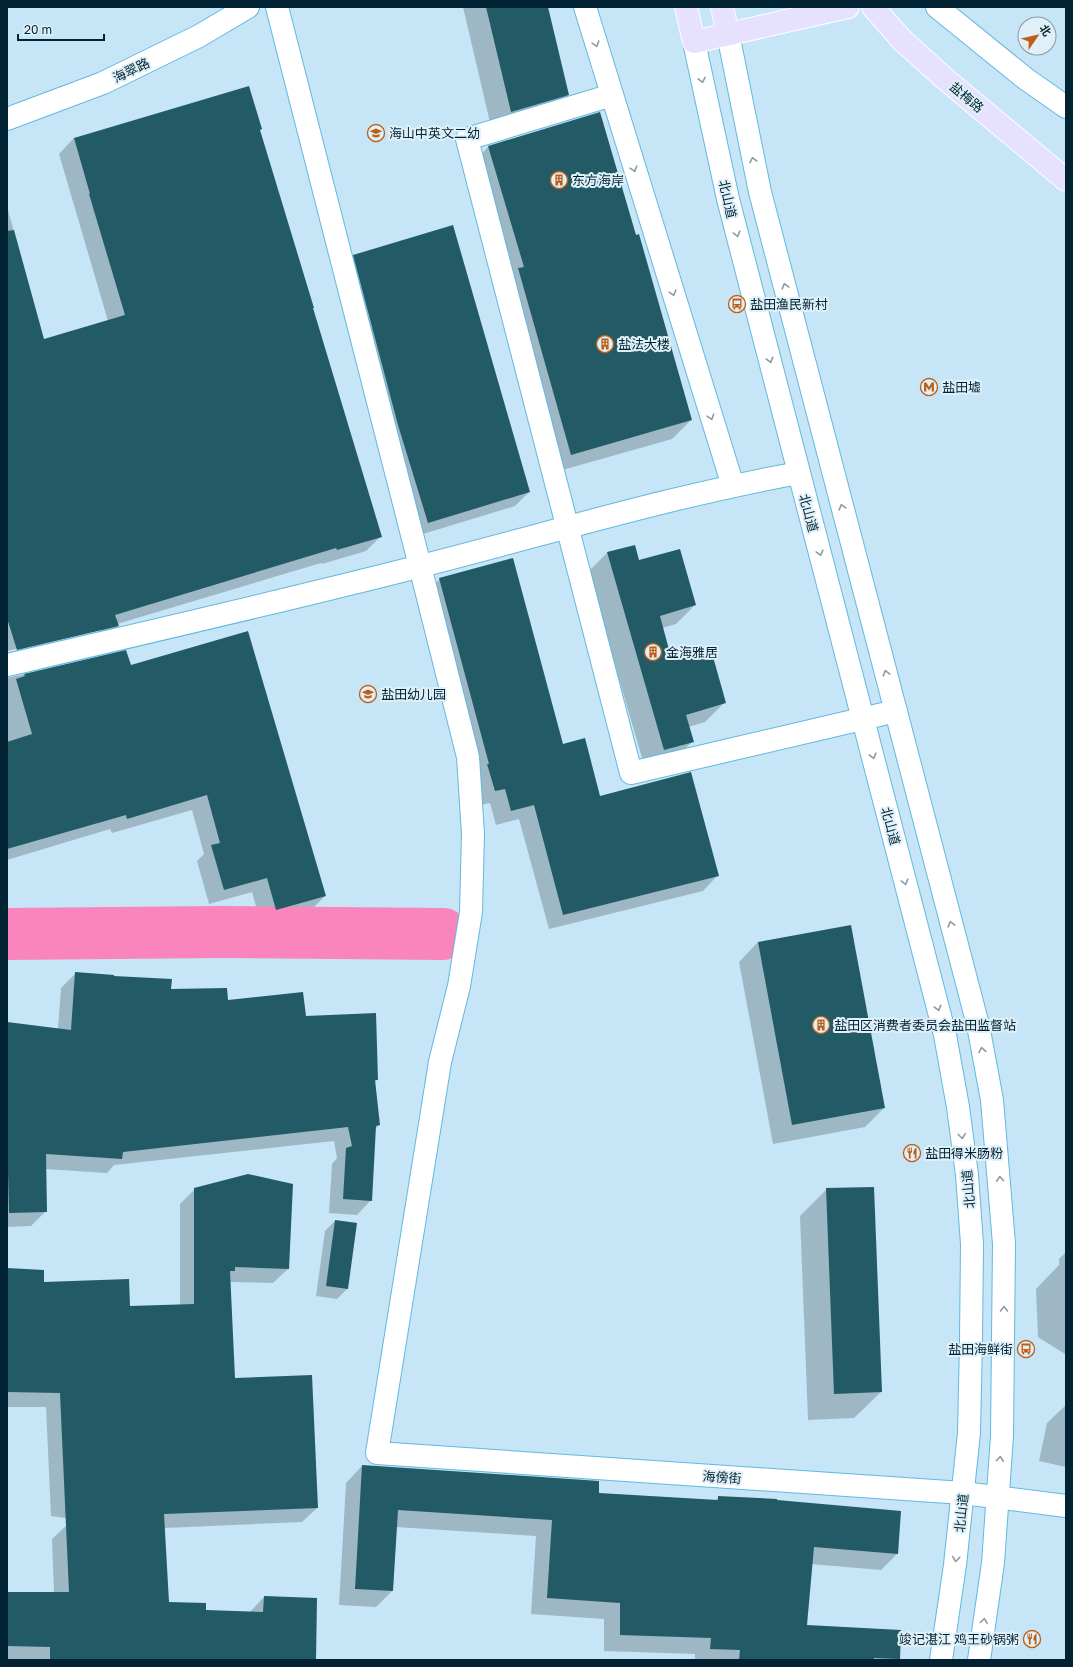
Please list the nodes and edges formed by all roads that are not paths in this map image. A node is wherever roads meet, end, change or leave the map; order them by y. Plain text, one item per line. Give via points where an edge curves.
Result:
1 (248, 7) edge
2 (277, 7) edge
3 (585, 7) edge
4 (686, 7) edge
5 (722, 7) edge
6 (848, 7) edge
7 (873, 7) edge
8 (938, 7) edge
9 (728, 34) junction
10 (694, 42) junction
11 (612, 95) junction
12 (1066, 106) edge
13 (7, 119) edge
14 (1066, 180) edge
15 (799, 473) junction
16 (732, 486) junction
17 (567, 527) junction
18 (420, 566) junction
19 (7, 666) edge
20 (896, 711) junction
21 (863, 719) junction
22 (963, 1493) junction
23 (997, 1498) junction
24 (1066, 1506) edge
25 (941, 1660) edge
26 (979, 1660) edge

1 - 13 street, 海翠路 via 199,36 103,84
2 - 18 street
3 -> 11 street
4 - 10 main road, 北山道
5 - 9 main road
6 - 9 main road
7 - 14 main road, 盐梅路 via 907,45
8 - 12 street via 1026,79
9 - 10 main road
20 -> 9 street via 760,192
10 -> 15 street, 北山道 via 728,199
11 -> 16 street
11 - 17 street via 467,139
15 - 16 street
15 -> 21 street, 北山道
16 - 17 street
17 - 18 street
17 - 21 street via 632,773
18 - 19 street
18 - 22 street, 海傍街 via 468,757 473,834 471,912 460,986 440,1062 377,1453
20 - 21 street
23 -> 20 street via 1002,1436 1004,1244 992,1100 978,1025
21 -> 22 street, 北山道 via 945,1036 967,1175 972,1244 969,1433
22 - 23 street, 海傍街
22 -> 25 street, 北山道 via 956,1565
23 - 24 street, 海傍街
26 -> 23 street via 993,1563

